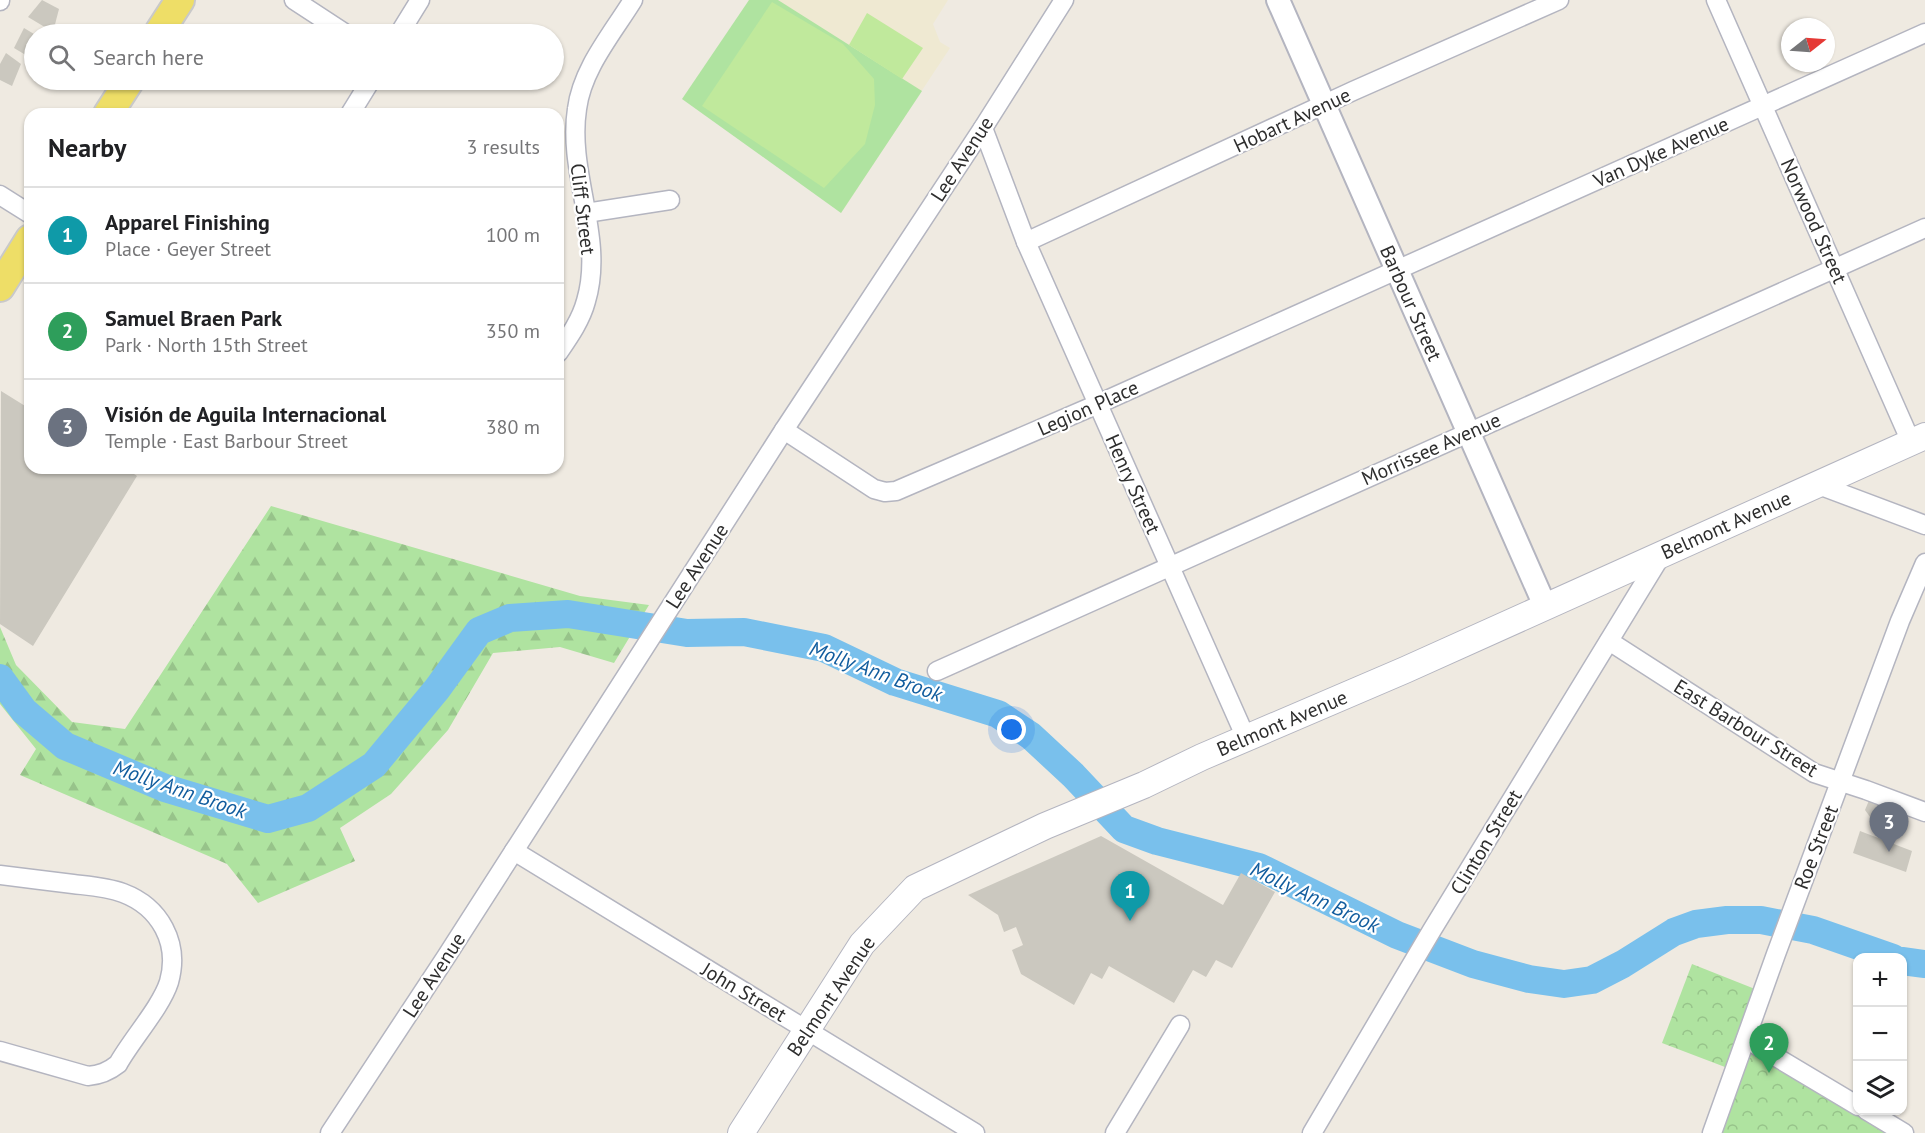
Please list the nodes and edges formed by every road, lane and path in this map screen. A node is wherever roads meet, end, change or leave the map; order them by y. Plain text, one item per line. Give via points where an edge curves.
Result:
1 (180, 0) edge
2 (294, 0) edge
3 (420, 0) edge
4 (633, 0) edge
5 (1064, 0) edge
6 (1278, 0) edge
7 (1559, 0) edge
8 (1716, 0) edge
9 (164, 24) edge
10 (331, 24) edge
11 (405, 24) edge
12 (1925, 33) edge
13 (124, 90) edge
14 (365, 90) edge
15 (1324, 105) junction
16 (1763, 106) junction
17 (112, 108) edge
18 (354, 108) edge
19 (984, 128) junction
20 (0, 195) edge
21 (670, 200) dead end
22 (24, 210) edge
23 (586, 213) junction
24 (1925, 228) edge
25 (1026, 242) junction
26 (24, 249) edge
27 (1834, 268) junction
28 (1397, 269) junction
29 (0, 287) edge
30 (564, 343) edge
31 (1098, 404) junction
32 (784, 430) junction
33 (1469, 433) junction
34 (1918, 439) edge
35 (1816, 484) junction
36 (1925, 525) edge
37 (1664, 553) junction
38 (1925, 563) edge
39 (1170, 567) junction
40 (1545, 606) junction
41 (1609, 641) junction
42 (937, 672) dead end
43 (1246, 738) junction
44 (1841, 782) junction
45 (1925, 812) edge
46 (514, 851) junction
47 (0, 875) edge
48 (1180, 1025) dead end
49 (807, 1030) junction
50 (1746, 1039) junction
51 (0, 1051) edge
52 (1853, 1104) edge
53 (1874, 1115) edge
54 (330, 1133) edge
55 (741, 1133) edge
56 (975, 1133) edge
57 (1115, 1133) edge
58 (1312, 1133) edge
59 (1712, 1133) edge
60 (1904, 1133) edge

1 - 9 main road
2 - 10 street
3 - 11 street
4 - 23 street, Cliff Street via 586,75 577,107 575,145
5 - 19 street, Lee Avenue
6 - 15 street, Barbour Street
7 - 15 street, Hobart Avenue
8 - 16 street, Norwood Street
12 - 16 street, Van Dyke Avenue
13 - 17 main road
14 - 18 street
15 - 25 street, Hobart Avenue
15 - 28 street, Barbour Street
16 - 27 street, Norwood Street
16 - 28 street, Van Dyke Avenue
19 - 25 street, Henry Street
19 - 32 street, Lee Avenue
20 - 22 street
21 - 23 street
23 - 30 street, Cliff Street via 591,250 587,300
24 - 27 street, Morrissee Avenue
25 - 31 street, Henry Street
26 - 29 main road
27 - 33 street, Morrissee Avenue
27 - 34 street, Norwood Street
28 - 31 street, Legion Place
28 - 33 street, Barbour Street
31 - 32 street, Legion Place via 896,491 885,492 874,489
31 - 39 street, Henry Street
32 - 46 street, Lee Avenue
33 - 39 street, Morrissee Avenue
33 - 40 street, Barbour Street
34 - 35 main road, Belmont Avenue
35 - 36 street
35 - 37 main road, Belmont Avenue
37 - 40 main road, Belmont Avenue
37 - 41 street, Clinton Street
38 - 44 street, Roe Street
39 - 42 street, Morrissee Avenue
39 - 43 street, Henry Street
40 - 43 main road, Belmont Avenue
41 - 44 street, East Barbour Street via 1814,773
41 - 58 street, Clinton Street
43 - 49 main road, Belmont Avenue via 915,888 862,944
44 - 45 street, East Barbour Street
44 - 50 street, Roe Street
46 - 49 street, John Street
46 - 54 street, Lee Avenue
47 - 51 street via 124,893 141,902 162,922 173,954 164,994 110,1071 88,1076
48 - 57 street
49 - 55 main road, Belmont Avenue
49 - 56 street, John Street
50 - 52 street
50 - 59 street, Roe Street
53 - 60 street

